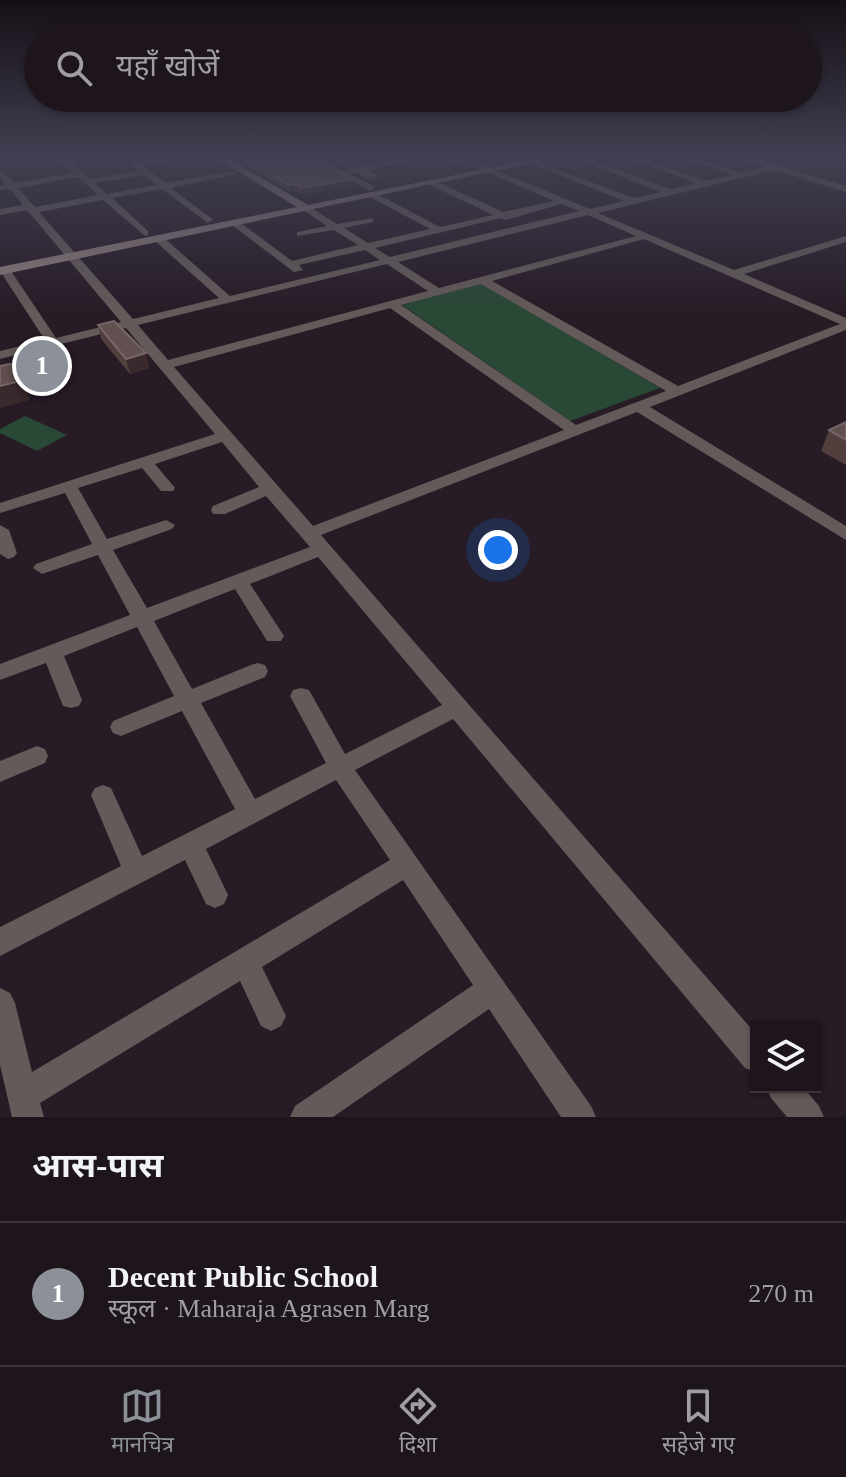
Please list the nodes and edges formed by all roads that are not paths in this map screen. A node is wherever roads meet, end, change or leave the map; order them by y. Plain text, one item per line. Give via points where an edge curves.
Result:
1 (37, 207) edge
2 (116, 207) edge
3 (191, 207) edge
4 (295, 207) junction
5 (389, 207) edge
6 (484, 207) edge
7 (536, 207) edge
8 (579, 207) edge
9 (605, 207) edge
10 (31, 208) junction
11 (588, 211) junction
12 (0, 212) edge
13 (432, 214) dead end
14 (501, 215) junction
15 (410, 219) junction
16 (208, 220) junction
17 (370, 220) dead end
18 (235, 223) junction
19 (526, 226) junction
20 (336, 227) junction
21 (439, 230) junction
22 (145, 233) junction
23 (300, 234) dead end
24 (646, 236) junction
25 (159, 239) junction
26 (846, 239) edge
27 (460, 242) junction
28 (367, 246) junction
29 (69, 253) junction
30 (388, 260) junction
31 (291, 264) junction
32 (2, 268) edge
33 (734, 274) junction
34 (310, 279) junction
35 (482, 280) junction
36 (438, 292) junction
37 (227, 299) junction
38 (392, 304) junction
39 (129, 323) junction
40 (846, 324) edge
41 (53, 342) junction
42 (0, 355) edge
43 (165, 365) junction
44 (677, 391) junction
45 (638, 406) junction
46 (575, 431) junction
47 (225, 436) junction
48 (145, 462) junction
49 (69, 486) junction
50 (167, 488) dead end
51 (270, 488) junction
52 (0, 508) edge
53 (219, 510) dead end
54 (166, 525) dead end
55 (0, 530) edge
56 (846, 534) edge
57 (316, 542) junction
58 (103, 547) junction
59 (8, 553) dead end
60 (42, 568) dead end
61 (238, 580) junction
62 (142, 618) junction
63 (274, 636) dead end
64 (52, 652) junction
65 (258, 671) dead end
66 (0, 672) edge
67 (301, 696) dead end
68 (71, 700) dead end
69 (188, 700) junction
70 (457, 707) junction
71 (121, 727) dead end
72 (37, 756) dead end
73 (340, 767) junction
74 (0, 772) edge
75 (103, 795) dead end
76 (250, 813) junction
77 (191, 844) junction
78 (407, 864) junction
79 (136, 872) junction
80 (215, 895) dead end
81 (0, 942) edge
82 (245, 961) junction
83 (492, 989) junction
84 (0, 1003) edge
85 (271, 1016) dead end
86 (750, 1050) edge
87 (787, 1093) edge
88 (25, 1106) edge
89 (312, 1115) edge
90 (580, 1117) edge
91 (808, 1117) edge

1 - 10 street
2 - 22 street
3 - 16 street
4 - 16 street
4 - 18 street
4 - 20 street
5 - 15 street
6 - 14 street
7 - 14 street
8 - 11 street
9 - 11 street
10 - 12 street
10 - 29 street
11 - 19 street
11 - 24 street
13 - 15 street
14 - 19 street
14 - 21 street
15 - 21 street
16 - 22 street
17 - 20 street
18 - 25 street
18 - 31 street
19 - 27 street
20 - 23 street
20 - 28 street
21 - 27 street
21 - 28 street
22 - 29 street
24 - 33 street
24 - 35 street
25 - 29 street
25 - 37 street
26 - 33 street
27 - 30 street
28 - 30 street
28 - 31 street
29 - 32 street
29 - 39 street
30 - 34 street
30 - 36 street
31 - 34 street
32 - 41 street
33 - 40 street
34 - 37 street
35 - 36 street
35 - 44 street
36 - 38 street
37 - 39 street
38 - 43 street
38 - 46 street
39 - 41 street
39 - 43 street
40 - 44 street
41 - 42 street
43 - 47 street
44 - 45 street
45 - 46 street
45 - 56 street
46 - 57 street
47 - 48 street
47 - 51 street
48 - 49 street
48 - 50 street
49 - 52 street
49 - 58 street
51 - 53 street
51 - 57 street
54 - 58 street
55 - 59 street
57 - 61 street
57 - 70 street
58 - 60 street
58 - 62 street
61 - 62 street
61 - 63 street
62 - 64 street
62 - 69 street
64 - 66 street
64 - 68 street
65 - 69 street
67 - 73 street
69 - 71 street
69 - 76 street
70 - 73 street
70 - 86 street
72 - 74 street
73 - 76 street
73 - 78 street
75 - 79 street
76 - 77 street
77 - 79 street
77 - 80 street
78 - 82 street
78 - 83 street
79 - 81 street
82 - 85 street
82 - 88 street
83 - 89 street
83 - 90 street
84 - 88 street
87 - 91 street

